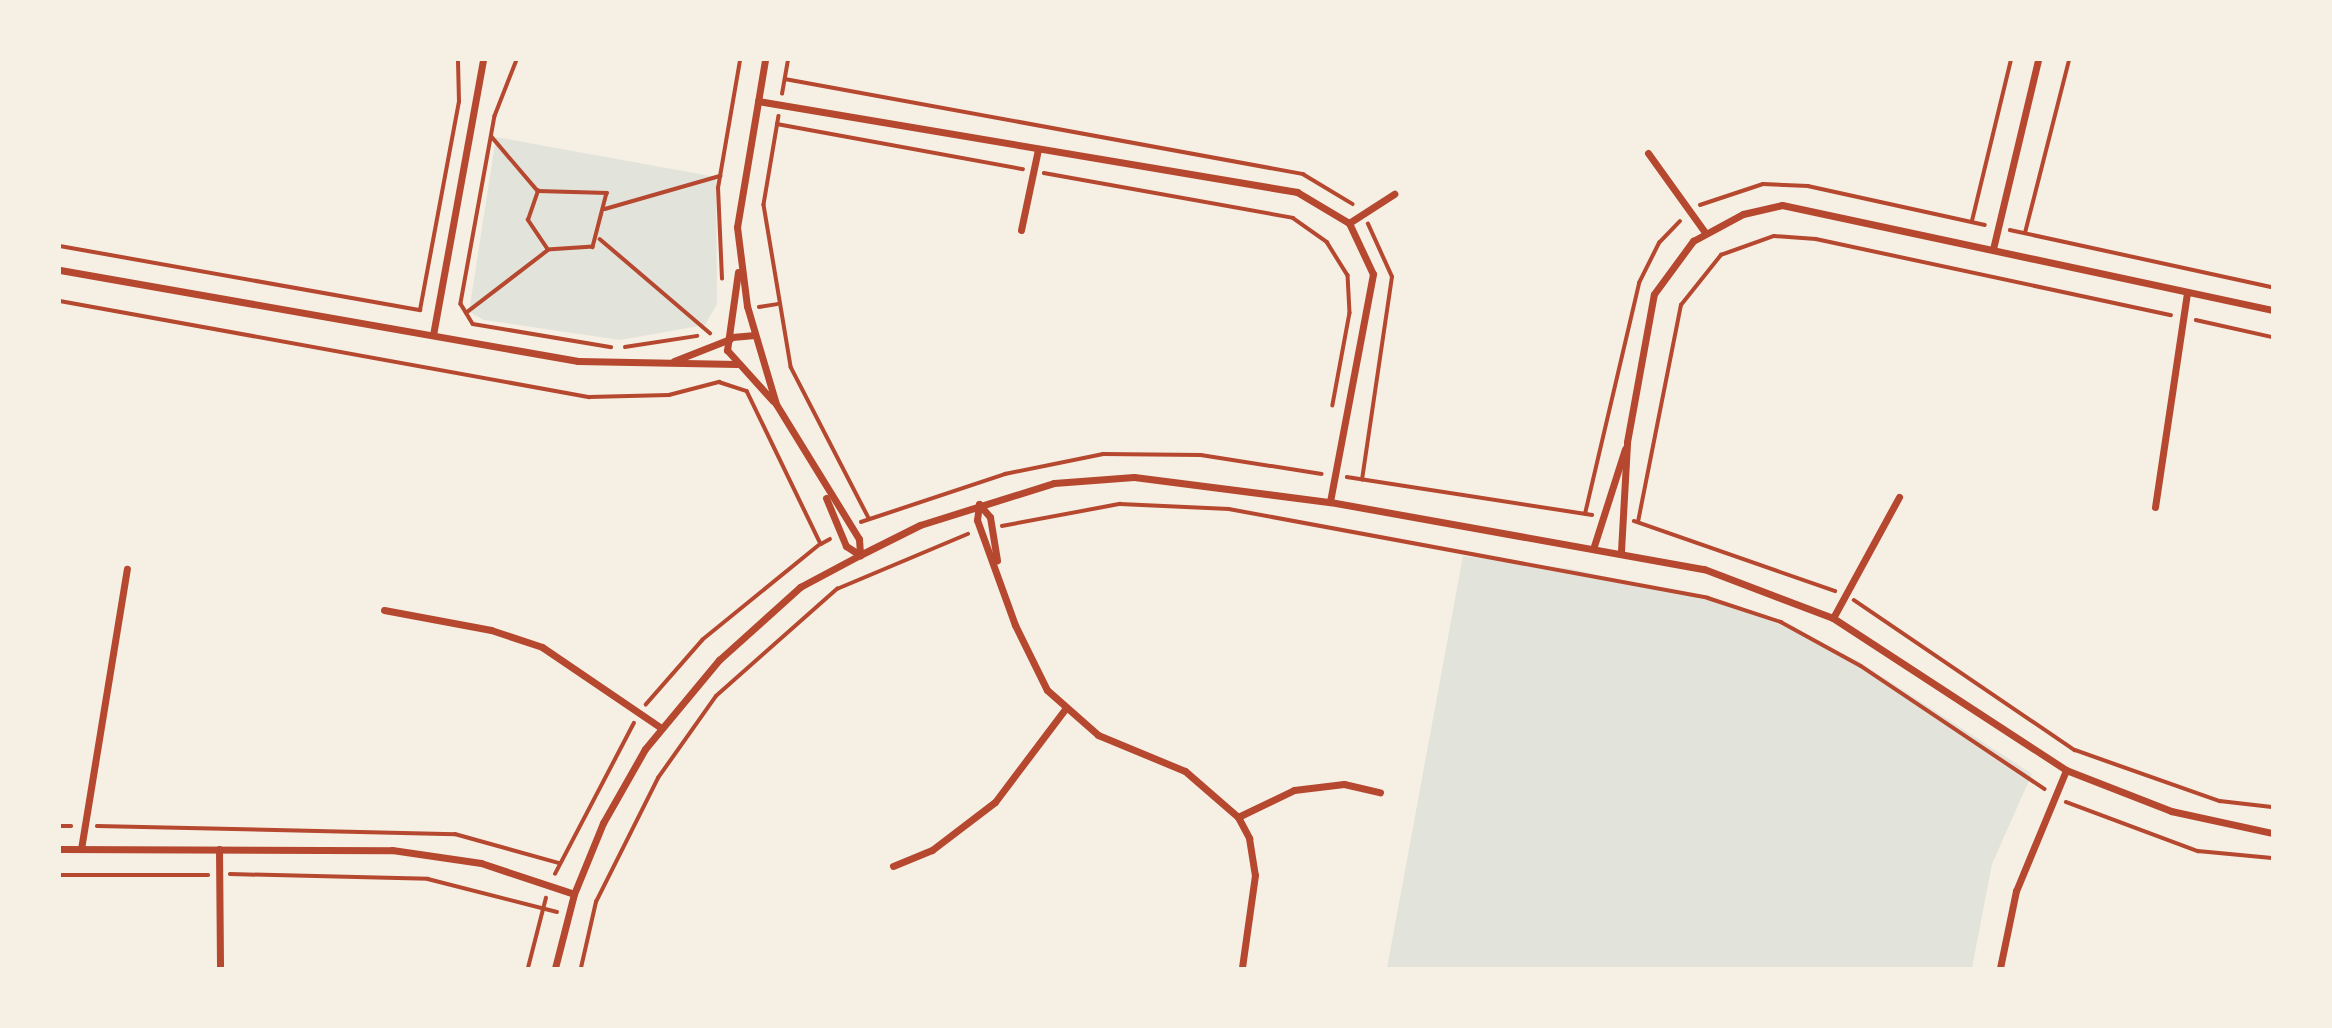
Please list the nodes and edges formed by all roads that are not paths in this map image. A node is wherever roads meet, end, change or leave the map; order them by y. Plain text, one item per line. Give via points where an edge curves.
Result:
1 (483, 60) edge
2 (765, 60) edge
3 (2038, 60) edge
4 (758, 101) junction
5 (1038, 149) junction
6 (1648, 153) dead end
7 (1394, 194) dead end
8 (1349, 223) junction
9 (1021, 230) dead end
10 (1704, 231) junction
11 (1993, 249) junction
12 (739, 256) junction
13 (60, 270) edge
14 (2187, 292) junction
15 (2273, 310) edge
16 (433, 335) junction
17 (755, 335) junction
18 (731, 338) junction
19 (761, 353) junction
20 (667, 364) junction
21 (739, 364) junction
22 (779, 410) junction
23 (1627, 442) junction
24 (822, 487) junction
25 (1899, 497) dead end
26 (1330, 502) junction
27 (979, 504) junction
28 (2155, 507) dead end
29 (1594, 546) junction
30 (1621, 551) junction
31 (860, 555) junction
32 (127, 569) dead end
33 (999, 571) junction
34 (384, 610) dead end
35 (1833, 618) junction
36 (1065, 709) junction
37 (661, 728) junction
38 (2066, 770) junction
39 (1380, 792) dead end
40 (1238, 817) junction
41 (2273, 833) edge
42 (60, 849) edge
43 (81, 849) junction
44 (219, 849) junction
45 (893, 866) dead end
46 (574, 894) junction
47 (220, 968) edge
48 (555, 968) edge
49 (1242, 968) edge
50 (2000, 968) edge

1 - 16 street
2 - 4 street
3 - 11 street
4 - 5 street
4 - 12 street via 737,227
5 - 8 street via 1297,192
5 - 9 street
6 - 10 street
7 - 8 street
8 - 26 street via 1373,274
10 - 11 street via 1782,205
10 - 23 street via 1670,265 1654,294
11 - 14 street
12 - 17 street
12 - 18 street
13 - 16 street
14 - 15 street
14 - 28 street
16 - 20 street via 578,361
17 - 18 street
17 - 19 street
18 - 20 street
18 - 21 street via 729,356
19 - 21 street
19 - 22 street
20 - 21 street
21 - 22 street
22 - 24 street
23 - 29 street
23 - 30 street
24 - 31 street via 851,527
24 - 31 street via 841,533
25 - 35 street
26 - 27 street via 1134,477 1054,483
26 - 29 street
27 - 31 street
27 - 33 street via 981,529
27 - 33 street via 992,527
29 - 30 street
30 - 35 street via 1704,569
31 - 37 street via 800,587 719,660
32 - 43 street
33 - 36 street via 1028,656
34 - 37 street via 491,630 542,648
35 - 38 street
36 - 40 street via 1098,735 1185,771
36 - 45 street via 995,802 932,850
37 - 46 street via 603,823
38 - 41 street via 2171,811
38 - 50 street via 2016,891
39 - 40 street via 1344,784 1294,790
40 - 49 street via 1249,838 1255,876
42 - 43 street
43 - 44 street
44 - 46 street via 424,853
44 - 47 street
46 - 48 street

